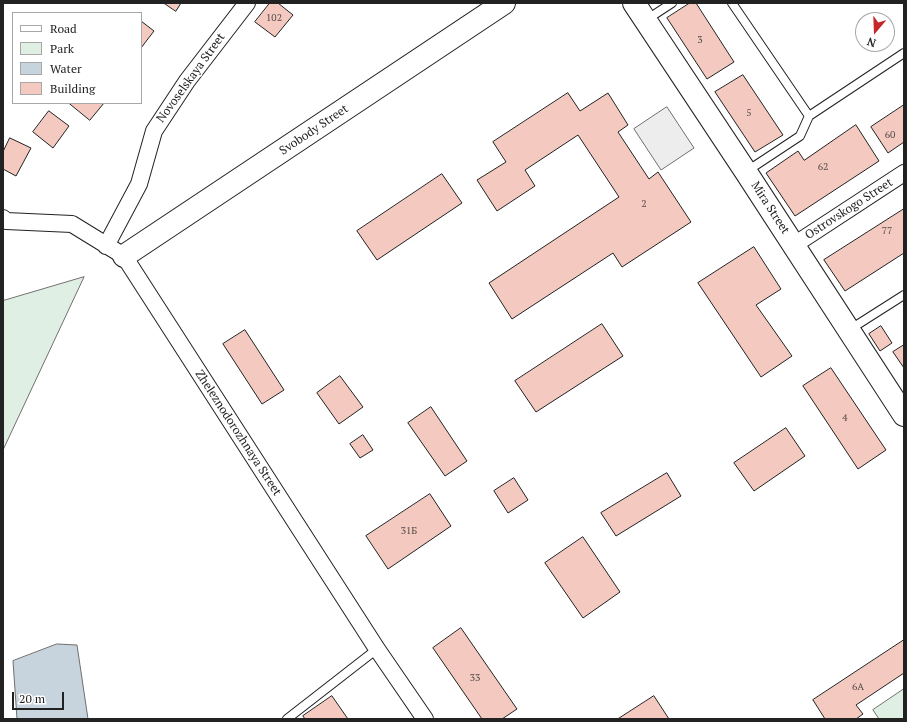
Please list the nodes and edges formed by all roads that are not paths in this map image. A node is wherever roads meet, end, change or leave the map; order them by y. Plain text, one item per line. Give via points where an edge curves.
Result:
1 (247, 3) edge
2 (504, 3) edge
3 (672, 3) edge
4 (732, 3) edge
5 (640, 11) edge
6 (904, 53) edge
7 (809, 116) junction
8 (746, 172) junction
9 (904, 173) edge
10 (4, 220) edge
11 (794, 245) junction
12 (115, 251) junction
13 (904, 295) edge
14 (849, 330) junction
15 (904, 415) edge
16 (378, 649) junction
17 (287, 719) edge
18 (425, 719) edge

1 - 12 street, Novoselskaya Street via 187,80 154,131 139,184
2 - 12 street, Svobody Street
3 - 5 lane
4 - 7 lane
5 - 8 street, Mira Street
6 - 7 lane
7 - 8 lane via 800,136
8 - 11 street, Mira Street
9 - 11 street, Ostrovskogo Street
10 - 12 street, Zheleznodorozhnaya Street via 72,224
11 - 14 street, Mira Street
12 - 16 street, Zheleznodorozhnaya Street
13 - 14 lane
14 - 15 street, Mira Street
16 - 17 lane
16 - 18 street, Zheleznodorozhnaya Street

